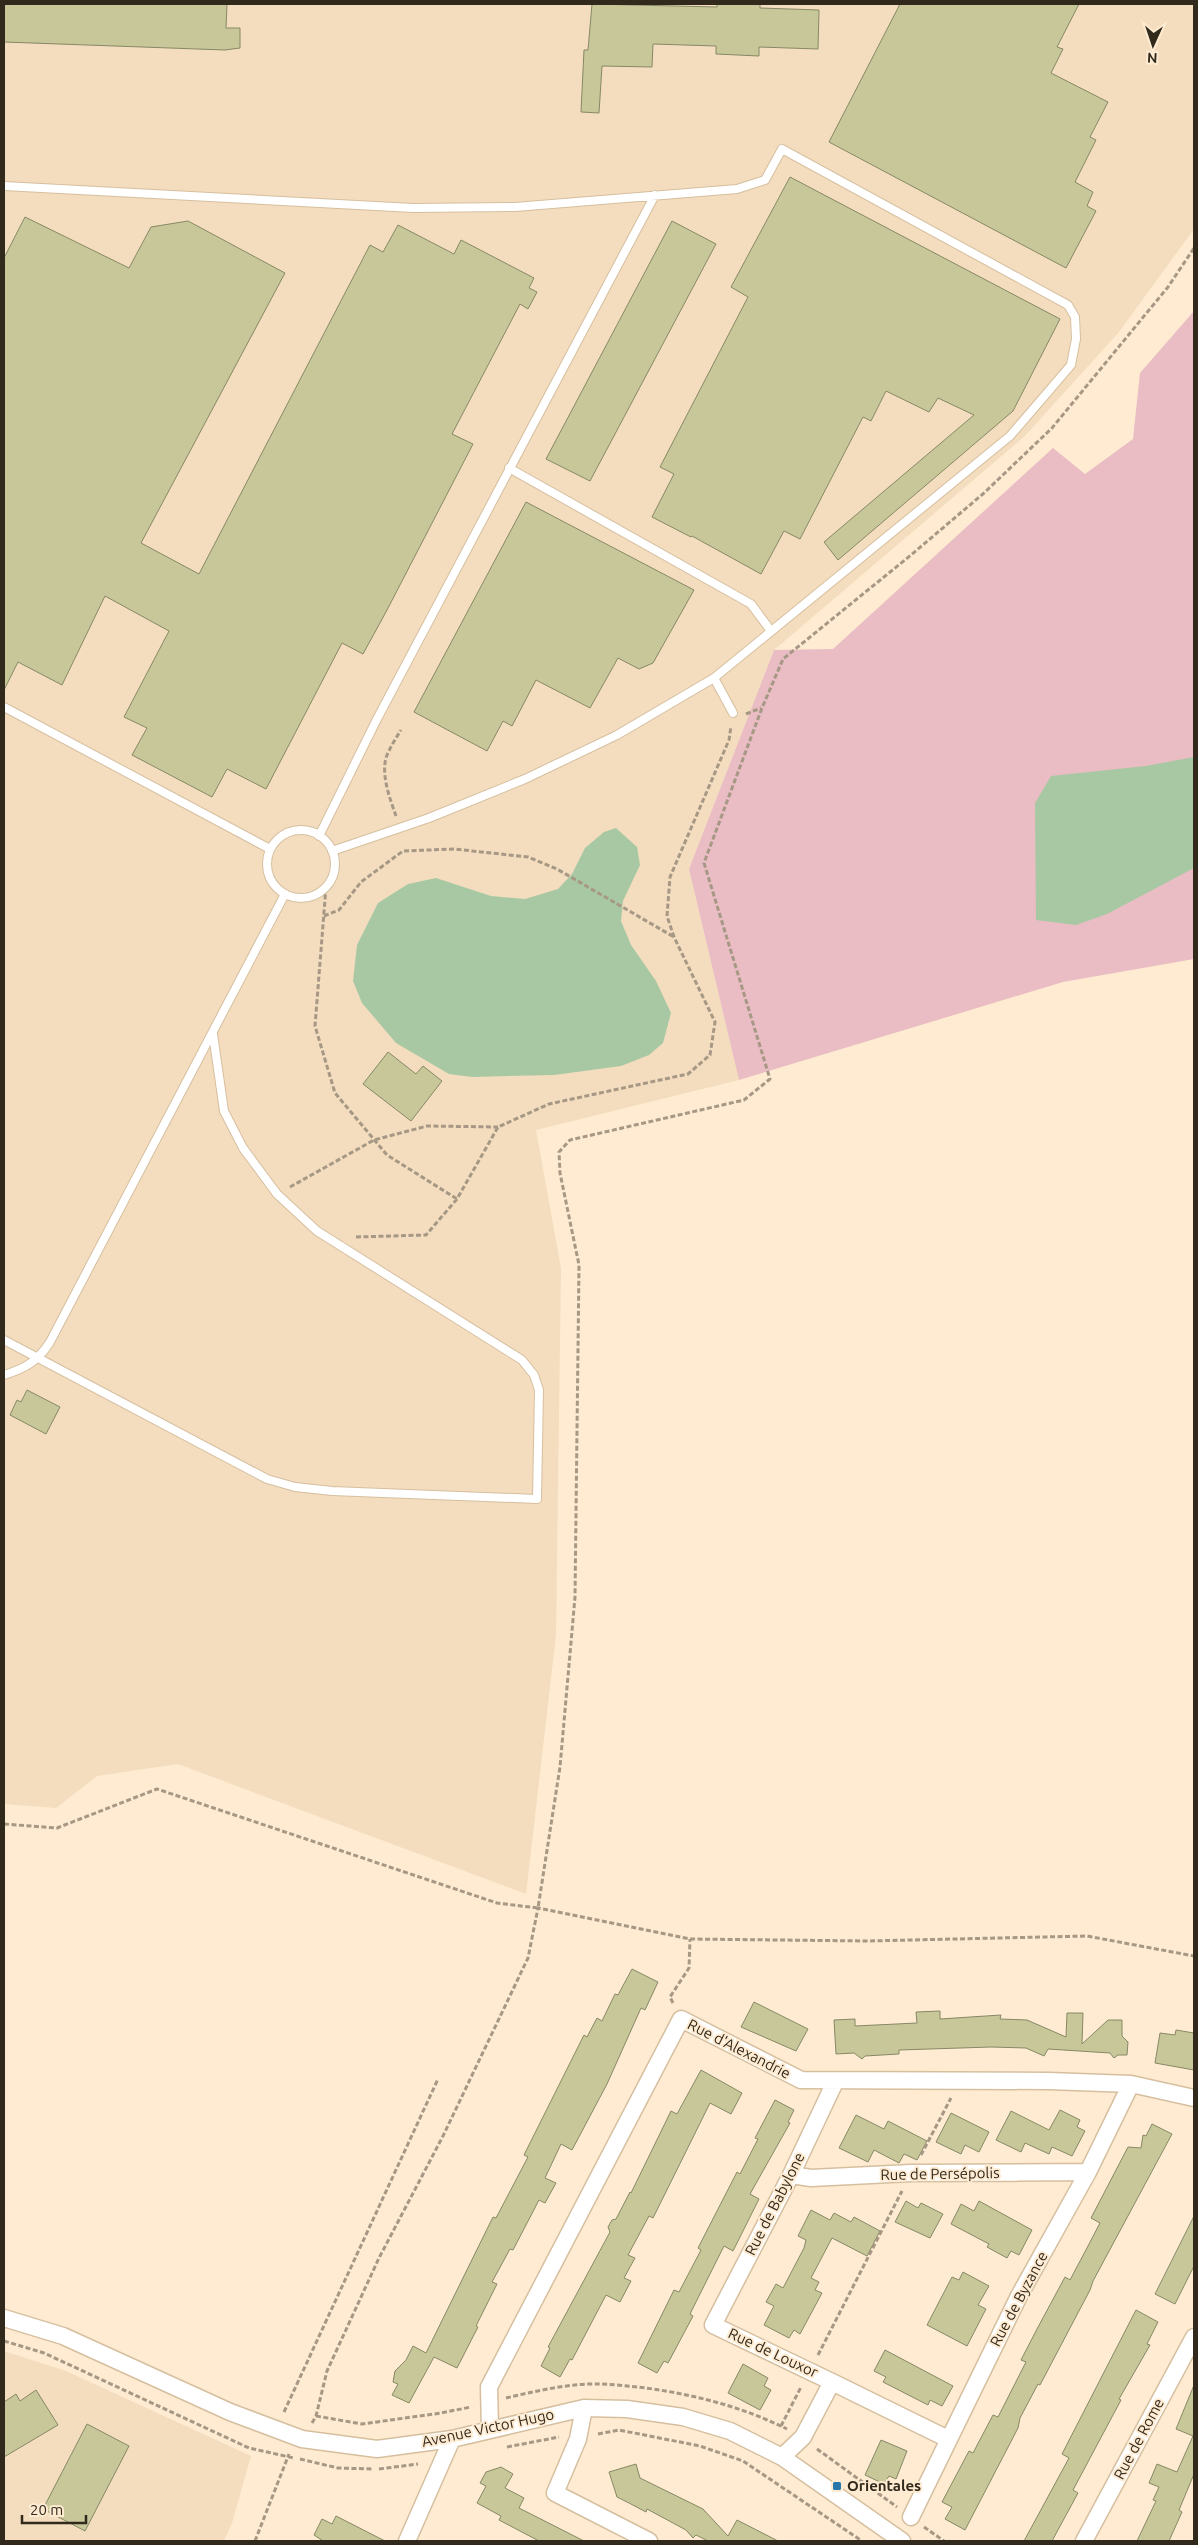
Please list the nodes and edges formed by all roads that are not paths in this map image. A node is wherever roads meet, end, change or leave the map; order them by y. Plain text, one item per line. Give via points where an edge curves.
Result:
1 (4, 186) edge
2 (655, 195) junction
3 (509, 468) junction
4 (771, 632) junction
5 (714, 678) junction
6 (4, 707) edge
7 (733, 713) road end
8 (319, 836) junction
9 (270, 850) junction
10 (332, 850) junction
11 (285, 894) junction
12 (213, 1034) junction
13 (4, 1340) edge
14 (40, 1358) junction
15 (4, 1375) edge
16 (835, 2082) junction
17 (1131, 2084) junction
18 (1194, 2098) edge
19 (1088, 2172) junction
20 (791, 2176) junction
21 (4, 2318) edge
22 (713, 2325) joint
23 (1194, 2337) edge
24 (832, 2382) junction
25 (584, 2408) junction
26 (490, 2430) junction
27 (452, 2439) junction
28 (948, 2440) junction
29 (782, 2457) junction
30 (911, 2517) road end
31 (407, 2541) edge
32 (649, 2541) edge
33 (902, 2541) edge
34 (1084, 2541) edge

1 - 2 lane via 413,208 515,208
2 - 3 lane
2 - 4 lane via 737,189 765,180 782,149 1068,305 1075,317 1076,338 1071,365 1010,436
3 - 4 lane via 751,604
3 - 8 lane
4 - 5 lane
5 - 7 lane
5 - 10 lane via 618,735 525,779 400,828
6 - 9 lane
8 - 9 lane via 308,831 286,834
8 - 10 lane
9 - 11 lane via 267,860 271,880
10 - 11 lane via 334,870 326,887 307,898
11 - 12 lane
12 - 14 lane
12 - 14 lane via 224,1111 243,1148 278,1194 317,1231 522,1360 534,1375 539,1390 537,1499 295,1487 268,1479
13 - 14 lane
14 - 15 lane via 22,1370
16 - 17 street, Rue d'Alexandrie
16 - 20 street, Rue de Babylone
16 - 26 street, Rue d'Alexandrie via 801,2080 681,2019 489,2387
17 - 18 street, Rue d'Alexandrie
17 - 19 street, Rue de Byzance
19 - 20 street, Rue de Persépolis
19 - 28 street, Rue de Byzance via 1019,2296
20 - 22 street, Rue de Babylone
21 - 27 street, Avenue Victor Hugo via 63,2336 230,2412 302,2439 376,2449
22 - 24 street, Rue de Louxor
23 - 34 street, Rue de Rome
24 - 28 street, Rue de Louxor
24 - 29 street, Rue de Louxor via 803,2438
25 - 26 street, Avenue Victor Hugo
25 - 29 street, Avenue Victor Hugo via 627,2409 683,2418 730,2430
25 - 32 street via 578,2439 555,2493
26 - 27 street, Avenue Victor Hugo
27 - 31 street
28 - 30 street, Rue de Byzance
29 - 33 street, Avenue Victor Hugo

